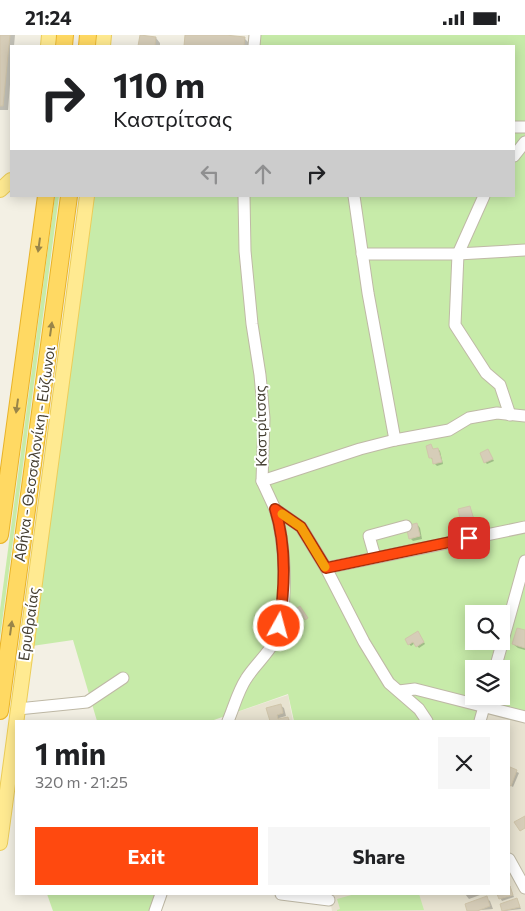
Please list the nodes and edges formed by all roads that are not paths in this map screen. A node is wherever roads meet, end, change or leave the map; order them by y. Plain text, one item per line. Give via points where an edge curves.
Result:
1 (525, 142) edge
2 (515, 155) edge
3 (10, 181) edge
4 (0, 189) edge
5 (46, 197) edge
6 (69, 197) edge
7 (87, 197) edge
8 (244, 197) edge
9 (354, 197) edge
10 (484, 197) edge
11 (525, 250) edge
12 (362, 254) junction
13 (458, 254) junction
14 (510, 415) junction
15 (525, 416) edge
16 (395, 440) junction
17 (0, 465) edge
18 (262, 481) junction
19 (275, 509) junction
20 (3, 510) junction
21 (406, 526) dead end
22 (525, 527) edge
23 (0, 535) edge
24 (375, 557) junction
25 (525, 561) edge
26 (326, 568) junction
27 (498, 660) edge
28 (123, 678) dead end
29 (399, 691) junction
30 (465, 697) edge
31 (485, 705) edge
32 (496, 705) edge
33 (18, 709) junction
34 (0, 711) edge
35 (525, 717) edge
36 (17, 720) edge
37 (228, 720) edge
38 (425, 720) edge
39 (480, 720) edge
40 (15, 731) edge
41 (0, 843) edge
42 (510, 861) edge
43 (525, 888) edge
44 (161, 895) edge
45 (291, 895) edge
46 (330, 899) edge
47 (155, 911) edge

1 - 2 street
3 - 4 main road
5 -> 20 highway, Αθήνα - Θεσσαλονίκη - Εύζωνοι
34 -> 6 highway, Αθήνα - Θεσσαλονίκη - Εύζωνοι
7 - 33 main road, Ερυθραίας
8 - 18 street, Καστρίτσας via 245,251 264,418
9 - 12 street
10 - 13 street
11 - 13 street
12 - 13 street
12 - 16 street
13 - 14 street via 455,325 486,373 500,385
14 - 15 street
14 - 16 street via 497,413 469,418 449,430
16 - 18 street
17 - 20 highway
18 - 19 street, Καστρίτσας
19 - 26 street via 301,527
19 - 37 street, Καστρίτσας via 281,526 284,571 279,626 273,644 243,684
20 - 23 highway, Αθήνα - Θεσσαλονίκη - Εύζωνοι
21 - 24 street via 369,536
22 - 24 street
24 - 26 street
25 - 27 street
26 - 29 street via 380,669
28 - 33 street via 87,702
29 - 30 street via 415,689
29 - 38 street via 419,709
31 - 39 street
32 - 35 street
33 - 36 main road, Ερυθραίας
40 - 41 main road, Ερυθραίας
42 - 43 street
44 - 47 street
45 - 46 street

